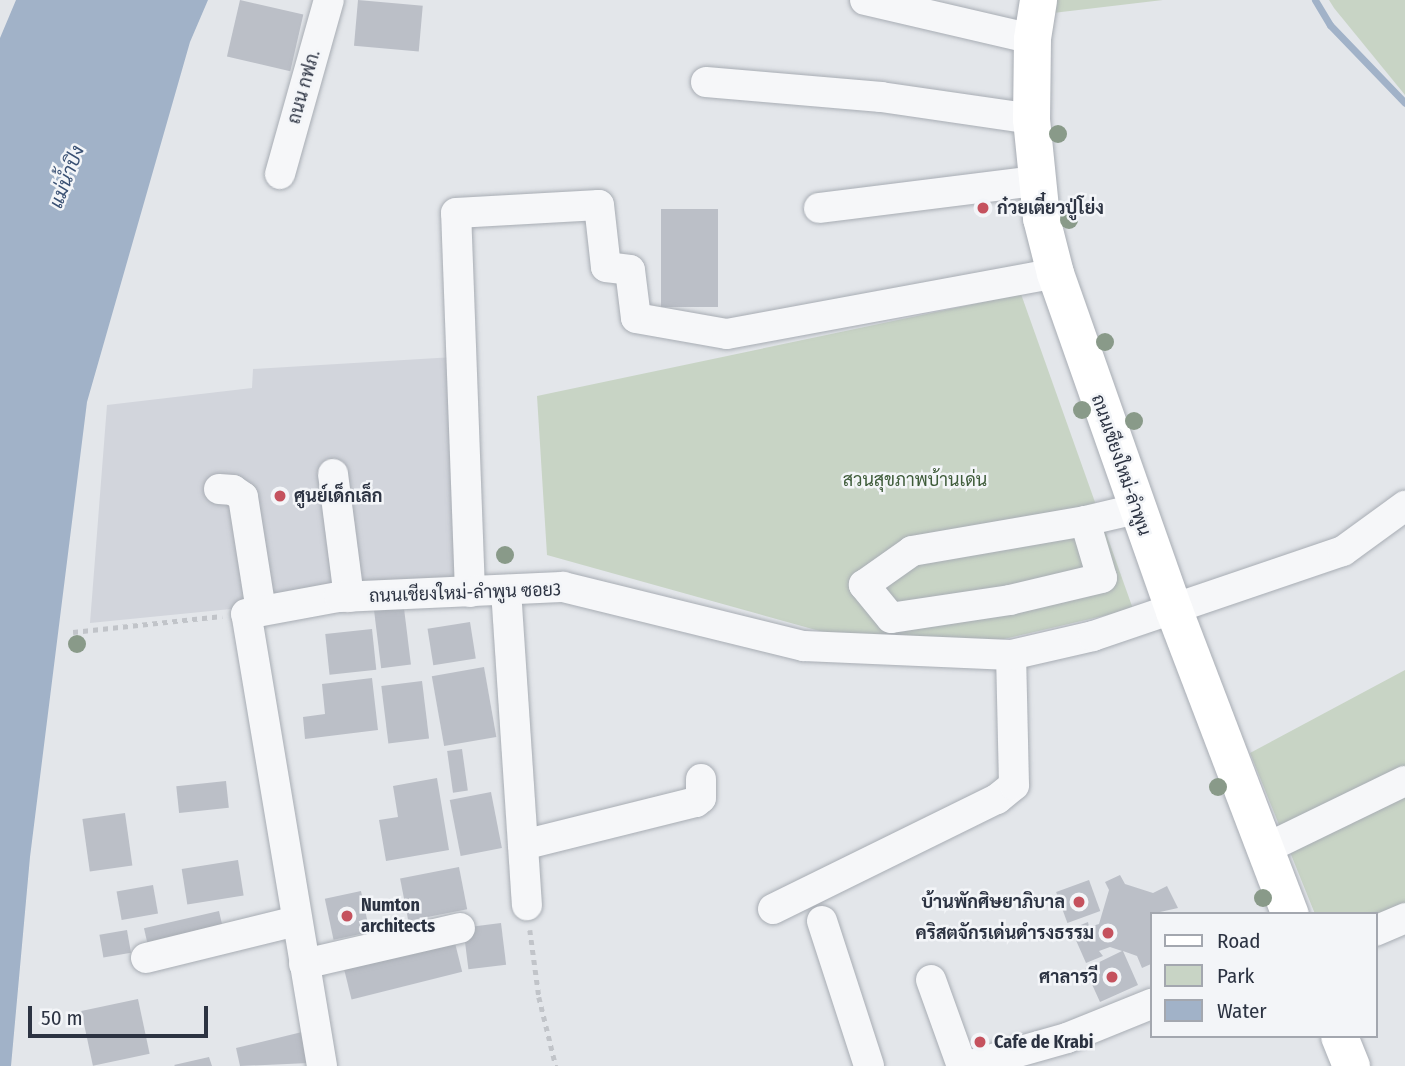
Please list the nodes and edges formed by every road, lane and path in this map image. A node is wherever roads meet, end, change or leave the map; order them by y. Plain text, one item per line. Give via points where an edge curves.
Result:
1 (329, 0) edge
2 (865, 0) edge
3 (1038, 0) edge
4 (963, 11) edge
5 (1032, 38) junction
6 (706, 82) dead end
7 (1031, 119) junction
8 (280, 174) dead end
9 (1037, 181) junction
10 (819, 208) dead end
11 (1055, 273) junction
12 (333, 474) dead end
13 (219, 489) dead end
14 (1405, 506) edge
15 (1136, 509) junction
16 (1086, 521) junction
17 (506, 590) junction
18 (470, 592) junction
19 (349, 597) junction
20 (1174, 611) junction
21 (254, 612) junction
22 (891, 618) junction
23 (73, 632) dead end
24 (881, 652) junction
25 (1011, 656) junction
26 (701, 779) dead end
27 (1405, 780) edge
28 (523, 845) junction
29 (1267, 848) junction
30 (527, 905) joint
31 (773, 909) dead end
32 (1289, 912) edge
33 (1405, 918) edge
34 (297, 921) junction
35 (822, 921) dead end
36 (460, 928) dead end
37 (1377, 930) edge
38 (146, 958) dead end
39 (304, 964) junction
40 (930, 980) dead end
41 (1150, 1004) edge
42 (1340, 1038) edge
43 (1045, 1056) edge
44 (323, 1066) edge
45 (555, 1066) edge
46 (869, 1066) edge
47 (962, 1066) edge
48 (968, 1066) edge
49 (1351, 1066) edge

1 - 8 street, ถนน กฟภ.
2 - 4 street
3 - 5 main road, ถนนเชียงใหม่-ลำพูน
4 - 5 street
5 - 7 main road, ถนนเชียงใหม่-ลำพูน
6 - 7 street via 867,96
7 - 9 main road, ถนนเชียงใหม่-ลำพูน
9 - 10 street
9 - 11 main road, ถนนเชียงใหม่-ลำพูน
11 - 15 main road, ถนนเชียงใหม่-ลำพูน
11 - 18 street via 727,334 636,317 630,270 606,267 599,205 456,213
12 - 19 street
13 - 21 street via 233,489 243,497
14 - 20 street, ถนนเชียงใหม่-ลำพูน ซอย3 via 1343,551
15 - 16 street
15 - 20 main road, ถนนเชียงใหม่-ลำพูน
16 - 22 street via 1102,578 1010,600
16 - 22 street via 912,551 864,585
17 - 18 street, ถนนเชียงใหม่-ลำพูน ซอย3
17 - 24 street, ถนนเชียงใหม่-ลำพูน ซอย3 via 563,587 804,646
17 - 28 street
18 - 19 street, ถนนเชียงใหม่-ลำพูน ซอย3
19 - 21 street, ถนนเชียงใหม่-ลำพูน ซอย3
20 - 25 street, ถนนเชียงใหม่-ลำพูน ซอย3
20 - 29 main road, ถนนเชียงใหม่-ลำพูน
21 - 23 path
21 - 34 street
22 - 24 street
24 - 25 street, ถนนเชียงใหม่-ลำพูน ซอย3
25 - 31 street via 1014,785 998,799
26 - 28 street via 701,798 696,802
27 - 29 street
28 - 30 street
29 - 32 main road, ถนนเชียงใหม่-ลำพูน
30 - 45 path via 539,997
33 - 37 street
34 - 38 street
34 - 39 street
35 - 46 street
36 - 39 street
39 - 44 street
40 - 47 street
41 - 43 street
42 - 49 main road
43 - 48 street

